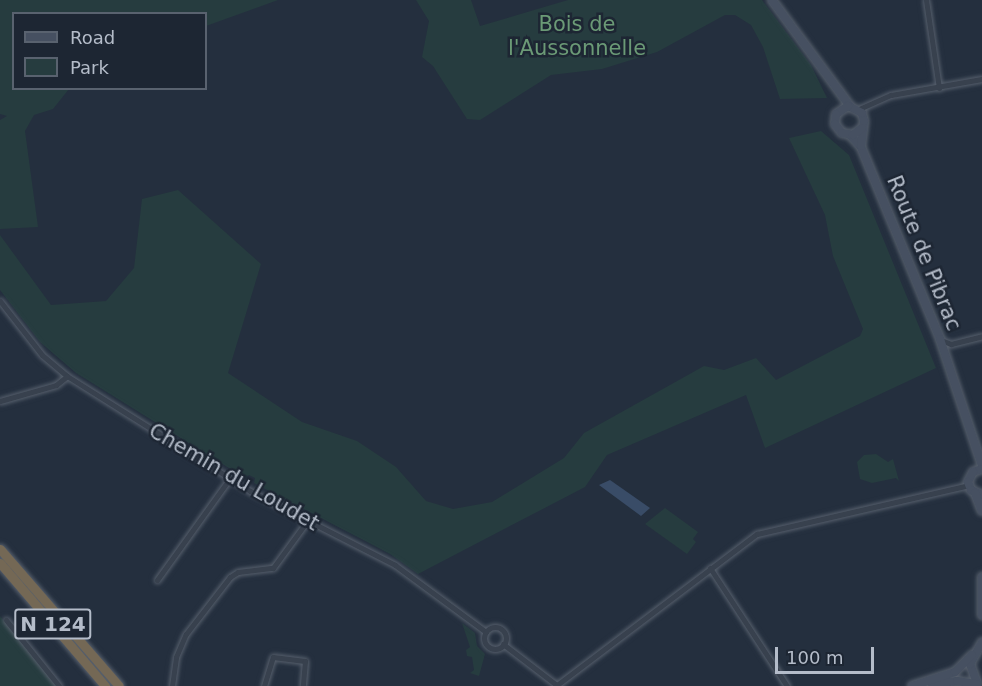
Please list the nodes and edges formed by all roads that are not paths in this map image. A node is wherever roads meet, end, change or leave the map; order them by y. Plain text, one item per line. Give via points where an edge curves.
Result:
1 (772, 0) edge
2 (927, 0) edge
3 (982, 79) edge
4 (939, 88) junction
5 (837, 92) junction
6 (850, 106) junction
7 (839, 110) junction
8 (861, 113) junction
9 (862, 129) junction
10 (850, 135) junction
11 (861, 147) junction
12 (0, 301) edge
13 (2, 308) edge
14 (982, 336) edge
15 (940, 339) junction
16 (67, 376) junction
17 (0, 401) edge
18 (972, 443) junction
19 (982, 467) edge
20 (973, 472) junction
21 (230, 478) junction
22 (969, 485) junction
23 (978, 494) edge
24 (982, 511) edge
25 (308, 520) junction
26 (0, 549) edge
27 (0, 563) edge
28 (710, 568) junction
29 (982, 577) edge
30 (157, 580) dead end
31 (982, 586) edge
32 (982, 615) edge
33 (6, 620) dead end
34 (486, 632) junction
35 (982, 642) edge
36 (503, 644) junction
37 (972, 655) junction
38 (978, 685) edge
39 (59, 686) edge
40 (105, 686) edge
41 (119, 686) edge
42 (172, 686) edge
43 (264, 686) edge
44 (303, 686) edge
45 (558, 686) edge
46 (787, 686) edge
47 (912, 686) edge
48 (917, 686) edge

1 - 5 main road
2 - 4 street
3 - 4 street
4 - 8 street via 891,95
5 - 6 main road
5 - 7 main road
6 - 7 main road
6 - 8 main road
7 - 10 main road via 836,126
8 - 9 main road
9 - 10 main road
9 - 11 main road, Route de Pibrac
10 - 11 main road, Route de Pibrac
11 - 15 main road, Route de Pibrac
12 - 13 street, Chemin du Loudet
13 - 16 street, Chemin du Loudet via 42,355
14 - 15 street via 950,344
15 - 18 main road, Route de Pibrac
16 - 17 street via 56,385
16 - 21 street, Chemin du Loudet
18 - 19 main road, Route de Pibrac
18 - 20 main road, Route de Pibrac
19 - 20 main road
20 - 22 main road, Route de Pibrac
21 - 25 street, Chemin du Loudet
21 - 30 street
22 - 23 main road
22 - 28 street via 771,528
23 - 24 main road
25 - 34 street, Chemin du Loudet via 395,565
25 - 42 street via 273,568 237,572 230,577 186,634 176,657
26 - 41 highway, N 124
27 - 40 highway, N 124
28 - 45 street
28 - 46 street
29 - 31 main road
31 - 32 main road
33 - 39 street
34 - 36 street via 500,630 505,636
34 - 36 street via 484,641 490,648
35 - 37 main road
36 - 45 street
37 - 38 main road via 970,669
37 - 47 main road via 955,672
38 - 48 main road via 957,681
43 - 44 street via 273,657 303,660

